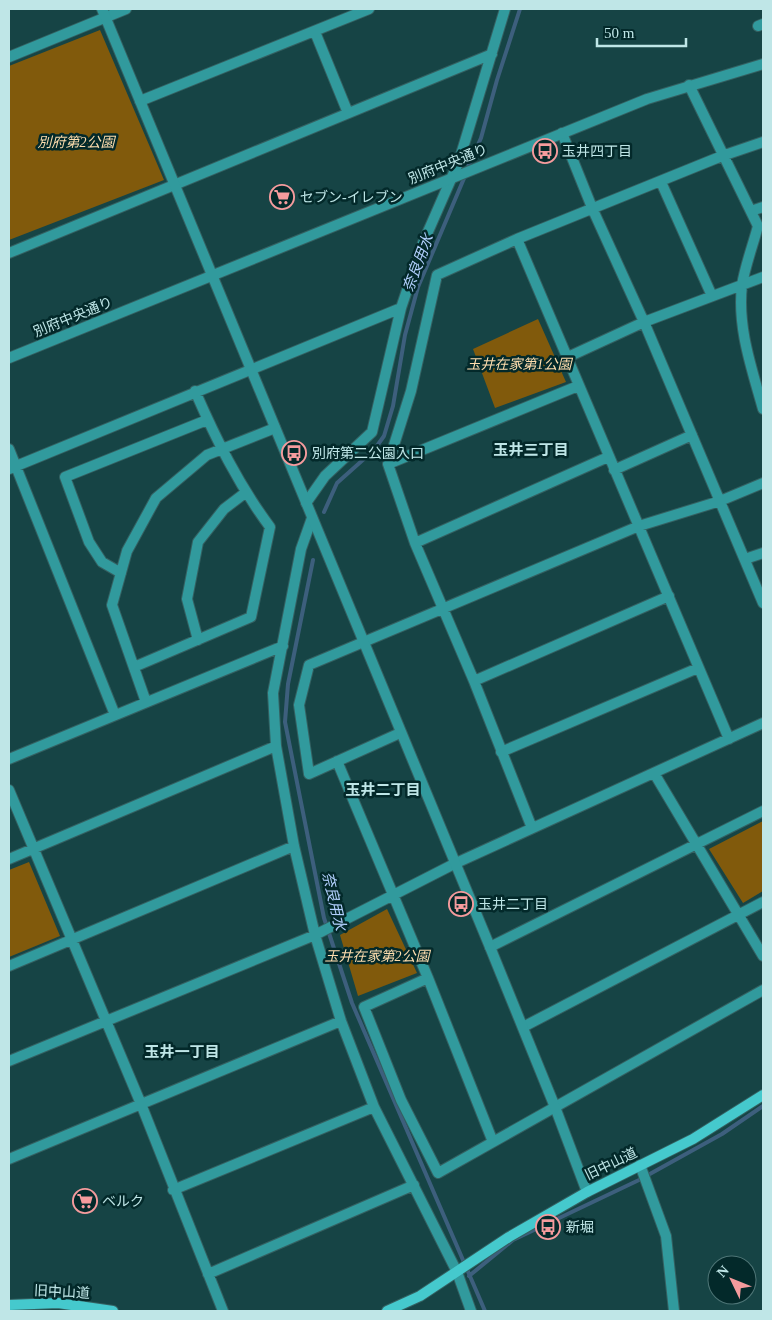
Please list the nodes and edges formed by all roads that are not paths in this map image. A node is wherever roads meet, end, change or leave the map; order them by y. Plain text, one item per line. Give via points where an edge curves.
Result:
1 (126, 9) edge
2 (369, 9) edge
3 (505, 9) edge
4 (104, 13) edge
5 (315, 32) junction
6 (492, 54) junction
7 (9, 57) edge
8 (763, 64) edge
9 (689, 84) junction
10 (140, 101) junction
11 (348, 113) junction
12 (562, 133) junction
13 (763, 142) edge
14 (722, 156) junction
15 (454, 177) junction
16 (660, 182) junction
17 (175, 185) junction
18 (763, 207) edge
19 (593, 210) junction
20 (751, 211) junction
21 (517, 239) junction
22 (9, 253) edge
23 (212, 275) junction
24 (763, 277) edge
25 (742, 284) junction
26 (712, 296) junction
27 (401, 308) junction
28 (644, 322) junction
29 (568, 357) junction
30 (9, 358) edge
31 (250, 368) junction
32 (578, 386) junction
33 (195, 391) junction
34 (763, 409) edge
35 (207, 420) junction
36 (275, 428) junction
37 (692, 436) junction
38 (9, 449) edge
39 (220, 450) junction
40 (608, 457) junction
41 (388, 464) junction
42 (12, 467) edge
43 (614, 470) junction
44 (763, 483) edge
45 (245, 493) junction
46 (720, 501) junction
47 (306, 503) junction
48 (312, 518) junction
49 (639, 526) junction
50 (415, 543) junction
51 (763, 553) edge
52 (745, 559) junction
53 (121, 573) junction
54 (669, 596) junction
55 (763, 603) edge
56 (443, 609) junction
57 (198, 640) junction
58 (362, 642) junction
59 (283, 646) junction
60 (134, 667) junction
61 (698, 668) junction
62 (474, 681) junction
63 (146, 702) junction
64 (115, 715) junction
65 (763, 723) edge
66 (400, 733) junction
67 (729, 738) junction
68 (276, 746) junction
69 (501, 752) junction
70 (9, 759) edge
71 (337, 761) junction
72 (654, 773) junction
73 (9, 790) edge
74 (763, 811) edge
75 (532, 828) junction
76 (294, 846) junction
77 (697, 846) junction
78 (33, 849) junction
79 (9, 859) edge
80 (454, 864) junction
81 (393, 894) junction
82 (763, 902) edge
83 (739, 916) junction
84 (315, 935) junction
85 (71, 942) junction
86 (490, 947) junction
87 (763, 956) edge
88 (9, 966) edge
89 (428, 978) junction
90 (763, 990) edge
91 (106, 1020) junction
92 (340, 1021) junction
93 (523, 1027) junction
94 (9, 1061) edge
95 (763, 1095) edge
96 (141, 1104) junction
97 (374, 1106) junction
98 (555, 1107) junction
99 (493, 1142) junction
100 (9, 1159) edge
101 (640, 1165) junction
102 (414, 1185) junction
103 (173, 1190) junction
104 (587, 1192) junction
105 (459, 1270) junction
106 (208, 1274) junction
107 (9, 1305) edge
108 (26, 1308) edge
109 (113, 1311) edge
110 (224, 1311) edge
111 (387, 1311) edge
112 (471, 1311) edge
113 (674, 1311) edge

1 - 4 street
2 - 5 street
3 - 6 street
4 - 7 street
4 - 10 street
5 - 10 street
5 - 11 street
6 - 11 street
6 - 15 street
8 - 9 street, 別府中央通り
9 - 12 street, 別府中央通り
9 - 14 street
10 - 17 street
11 - 17 street
12 - 15 street, 別府中央通り
12 - 19 street
13 - 14 street
14 - 16 street
14 - 20 street
15 - 23 street, 別府中央通り
15 - 27 street via 422,243
16 - 19 street
16 - 26 street
17 - 22 street
17 - 23 street
18 - 20 street
19 - 21 street
19 - 28 street
20 - 25 street via 758,226
21 - 29 street
21 - 41 street via 437,275 411,391
23 - 30 street, 別府中央通り
23 - 31 street
24 - 25 street
25 - 26 street
25 - 34 street via 743,338
26 - 28 street
27 - 31 street
27 - 47 street via 372,432 325,476
28 - 29 street
28 - 37 street
29 - 32 street
31 - 33 street
31 - 36 street
32 - 40 street
32 - 41 street
33 - 35 street
33 - 42 street
35 - 39 street
35 - 53 street via 65,478 89,542 102,562
36 - 39 street
36 - 47 street
37 - 43 street
37 - 46 street
38 - 42 street
39 - 45 street
39 - 53 street via 207,455 156,498 127,551
40 - 43 street
40 - 50 street
41 - 50 street
42 - 64 street
43 - 49 street
44 - 46 street
45 - 57 street via 224,509 198,542 187,599
45 - 57 street via 270,527 251,617
46 - 49 street
46 - 52 street
47 - 48 street
48 - 58 street
48 - 59 street via 301,549
49 - 54 street
49 - 56 street
50 - 56 street
51 - 52 street
52 - 55 street
53 - 60 street via 112,606
54 - 61 street
54 - 62 street
56 - 58 street
56 - 62 street
57 - 60 street
58 - 66 street
58 - 71 street via 309,665 299,705 309,774
59 - 63 street
59 - 68 street via 273,693
60 - 63 street
61 - 67 street
61 - 69 street
62 - 69 street
63 - 64 street
64 - 70 street
65 - 67 street
66 - 71 street
66 - 80 street
67 - 72 street
68 - 76 street
68 - 78 street
69 - 75 street
71 - 81 street
72 - 75 street
72 - 77 street
73 - 78 street
74 - 77 street
75 - 80 street
76 - 84 street
76 - 85 street
77 - 83 street
77 - 86 street
78 - 79 street
78 - 85 street
80 - 81 street
80 - 86 street
81 - 84 street
81 - 89 street
82 - 83 street
83 - 87 street
83 - 93 street
84 - 91 street
84 - 92 street
85 - 88 street
85 - 91 street
86 - 93 street
89 - 99 street
89 - 99 street via 364,1007 401,1100 438,1173
90 - 98 street
91 - 94 street
91 - 96 street
92 - 96 street
92 - 97 street
93 - 98 street
95 - 101 main road, 旧中山道 via 722,1122
96 - 100 street
96 - 103 street
97 - 102 street
97 - 103 street
98 - 99 street
98 - 104 street
101 - 104 main road, 旧中山道
101 - 113 street via 666,1236
102 - 105 street
102 - 106 street
103 - 106 street
104 - 105 main road, 旧中山道
105 - 111 main road via 420,1296
105 - 112 street
106 - 110 street
107 - 108 main road, 旧中山道
108 - 109 main road, 旧中山道 via 58,1302

